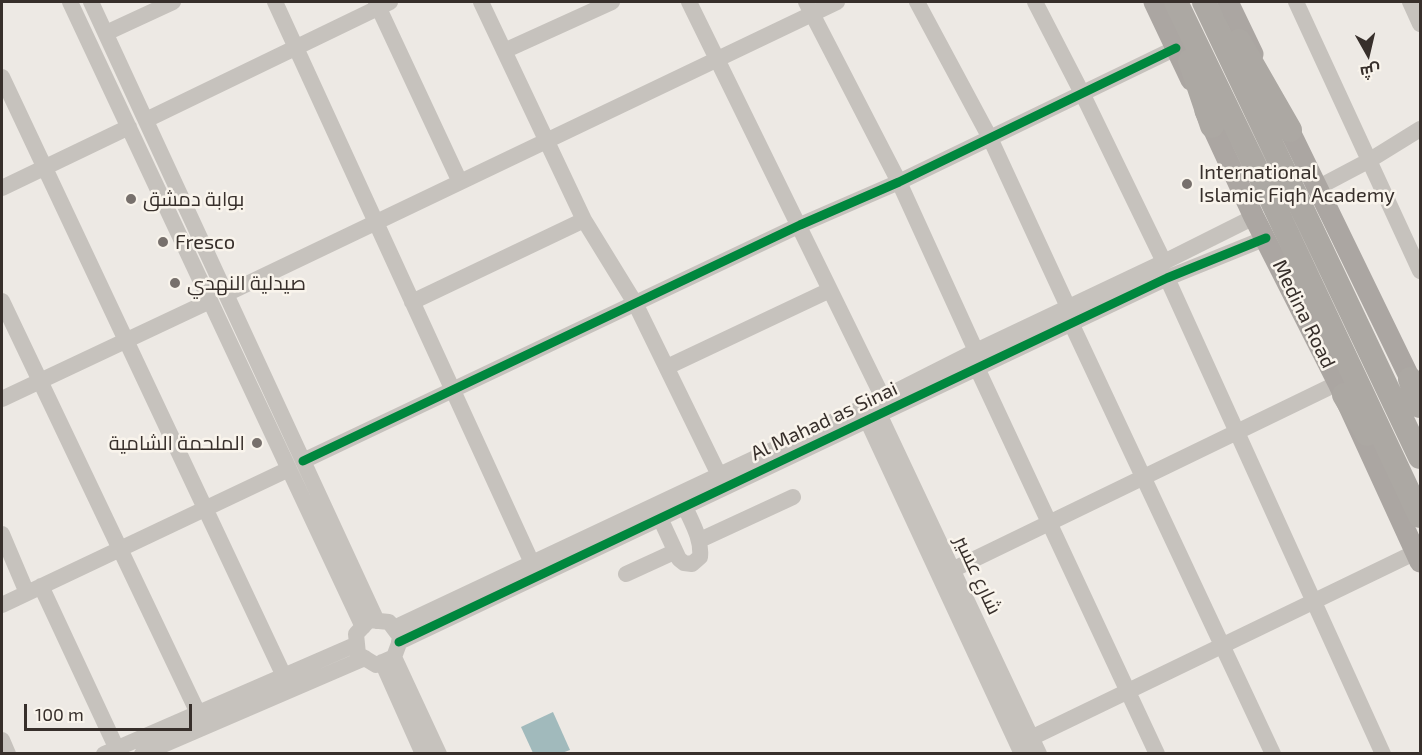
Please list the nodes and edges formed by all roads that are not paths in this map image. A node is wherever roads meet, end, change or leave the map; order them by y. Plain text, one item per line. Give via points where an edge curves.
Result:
1 (70, 2) edge
2 (91, 2) edge
3 (173, 2) edge
4 (275, 2) edge
5 (481, 2) edge
6 (612, 2) edge
7 (689, 2) edge
8 (837, 2) edge
9 (917, 2) edge
10 (1035, 2) edge
11 (1154, 2) edge
12 (1170, 2) edge
13 (1176, 2) edge
14 (1204, 2) edge
15 (1216, 2) edge
16 (1228, 2) edge
17 (1296, 2) edge
18 (1410, 2) edge
19 (382, 3) edge
20 (809, 8) edge
21 (1420, 24) edge
22 (106, 33) junction
23 (296, 47) junction
24 (1176, 48) junction
25 (504, 51) junction
26 (716, 59) junction
27 (2, 77) edge
28 (1082, 93) junction
29 (146, 120) junction
30 (1212, 126) junction
31 (129, 127) junction
32 (1420, 129) edge
33 (1290, 130) junction
34 (990, 138) junction
35 (546, 141) junction
36 (1370, 160) junction
37 (44, 167) junction
38 (460, 182) junction
39 (899, 182) junction
40 (2, 188) edge
41 (1317, 188) junction
42 (1254, 217) junction
43 (584, 220) junction
44 (376, 223) junction
45 (800, 225) junction
46 (1266, 238) junction
47 (1165, 270) junction
48 (1420, 271) edge
49 (830, 290) junction
50 (218, 298) junction
51 (2, 301) edge
52 (412, 302) junction
53 (635, 303) junction
54 (1070, 315) junction
55 (126, 340) junction
56 (976, 351) junction
57 (667, 367) junction
58 (977, 368) junction
59 (1410, 379) junction
60 (40, 381) junction
61 (1341, 389) junction
62 (453, 390) junction
63 (883, 398) junction
64 (2, 399) edge
65 (1420, 401) edge
66 (1420, 406) edge
67 (873, 417) junction
68 (1237, 432) junction
69 (1420, 457) edge
70 (296, 465) junction
71 (719, 475) junction
72 (1143, 477) junction
73 (793, 497) dead end
74 (685, 507) junction
75 (205, 508) junction
76 (1420, 516) edge
77 (660, 518) junction
78 (1050, 523) junction
79 (1420, 525) edge
80 (2, 534) edge
81 (700, 540) junction
82 (120, 549) junction
83 (675, 552) junction
84 (1418, 557) edge
85 (532, 563) junction
86 (952, 570) junction
87 (626, 574) dead end
88 (34, 590) junction
89 (1314, 602) junction
90 (2, 605) edge
91 (370, 624) junction
92 (1222, 646) junction
93 (392, 647) junction
94 (361, 651) junction
95 (284, 676) junction
96 (1128, 692) junction
97 (198, 713) junction
98 (2, 740) edge
99 (1035, 746) edge
100 (110, 750) edge
101 (8, 753) edge
102 (142, 753) edge
103 (423, 753) edge
104 (439, 753) edge
105 (1022, 753) edge
106 (1157, 753) edge
107 (1273, 753) edge
108 (1383, 753) edge

1 - 31 street
2 - 22 street
3 - 22 street
4 - 23 street
5 - 25 street
6 - 25 street
7 - 26 street
8 - 20 street
9 - 34 street
10 - 28 street
11 - 24 main road, Medina Road
12 - 30 highway
13 - 76 highway
14 - 69 highway
15 - 33 highway
16 - 33 main road
17 - 36 street
18 - 21 street
19 - 23 street
19 - 38 street
20 - 26 street
20 - 39 street
22 - 29 street
23 - 29 street
23 - 44 street
24 - 28 street
24 - 30 main road, Medina Road
25 - 35 street
26 - 35 street
26 - 45 street
27 - 37 street
28 - 34 street
28 - 47 street
29 - 50 street
30 - 42 main road, Medina Road
31 - 37 street
31 - 50 street
32 - 36 street
33 - 41 main road
34 - 39 street
34 - 54 street
35 - 38 street
35 - 43 street
36 - 41 street
36 - 48 street
37 - 40 street
37 - 55 street
38 - 44 street
39 - 45 street
39 - 56 street
41 - 59 main road
42 - 46 main road, Medina Road
42 - 47 street, Al Mahad as Sinai
43 - 52 street
43 - 53 street
44 - 50 street
44 - 52 street
45 - 49 street
45 - 53 street
46 - 47 street, Al Mahad as Sinai
46 - 61 main road, Medina Road
47 - 54 street, Al Mahad as Sinai
47 - 68 street
49 - 57 street
49 - 63 street
50 - 55 street
50 - 70 street
51 - 60 street
52 - 62 street
53 - 57 street
53 - 62 street
54 - 56 street, Al Mahad as Sinai
54 - 58 street, Al Mahad as Sinai
54 - 72 street
55 - 60 street
55 - 75 street
56 - 63 street, Al Mahad as Sinai
57 - 71 street
58 - 67 street, Al Mahad as Sinai
58 - 78 street
59 - 65 main road
59 - 66 highway
60 - 64 street
60 - 82 street
61 - 68 street
61 - 79 highway
61 - 84 main road, Medina Road
62 - 70 street
62 - 85 street
63 - 71 street, Al Mahad as Sinai
67 - 74 street, Al Mahad as Sinai
67 - 86 street, شارع عسير
67 - 105 street, شارع عسير
68 - 72 street
68 - 89 street
70 - 75 street
70 - 91 street
71 - 85 street, Al Mahad as Sinai
72 - 78 street
72 - 92 street
73 - 81 street
74 - 77 street, Al Mahad as Sinai
74 - 81 street
75 - 82 street
75 - 95 street
77 - 83 street
77 - 93 street, Al Mahad as Sinai
78 - 86 street
78 - 96 street
80 - 88 street
81 - 83 street via 700,557 692,564 679,560
82 - 88 street
82 - 97 street
83 - 87 street
84 - 89 street
85 - 93 street, Al Mahad as Sinai
86 - 99 street, شارع عسير
88 - 90 street
88 - 100 street
89 - 92 street
89 - 108 street
91 - 93 street via 389,621
91 - 94 street via 356,634
92 - 96 street
92 - 107 street
93 - 94 street via 376,664
93 - 103 street
93 - 104 street
94 - 95 street
94 - 102 street
95 - 97 street
96 - 99 street
96 - 106 street
97 - 100 street
98 - 101 street

